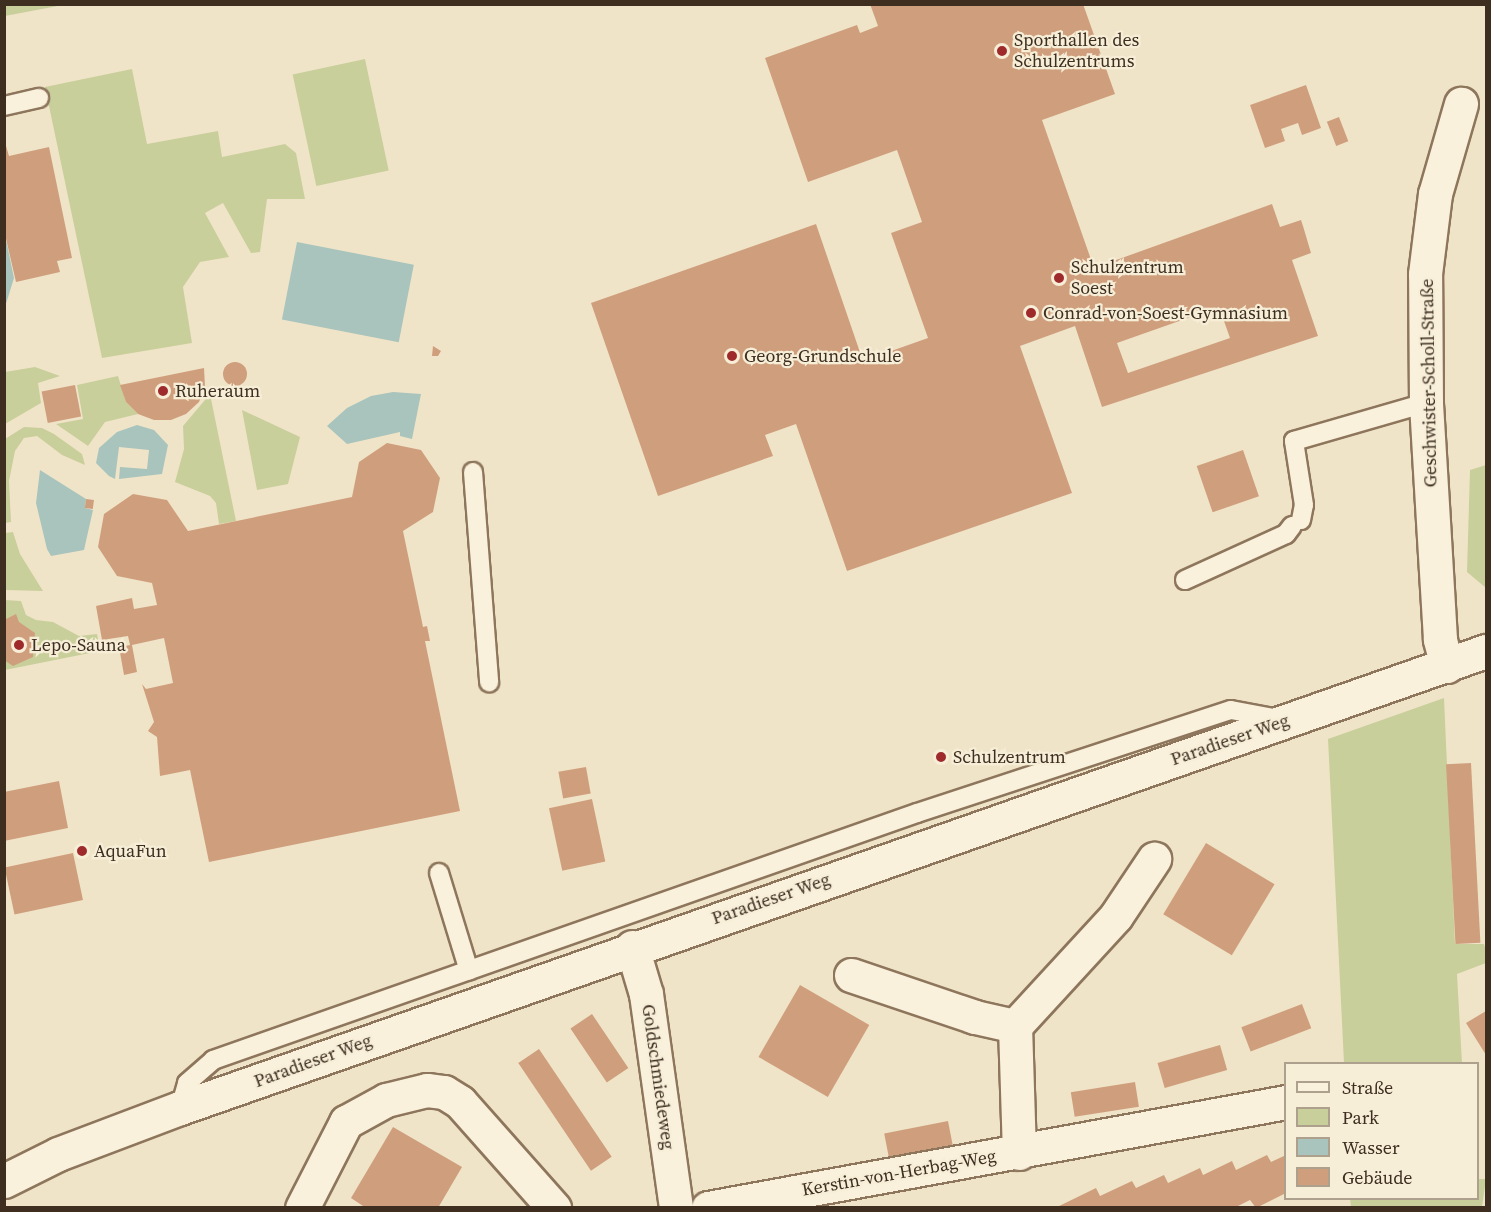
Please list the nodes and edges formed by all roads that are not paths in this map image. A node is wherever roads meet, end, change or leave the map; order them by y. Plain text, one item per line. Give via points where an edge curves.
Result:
1 (39, 98) dead end
2 (1461, 104) dead end
3 (4, 106) edge
4 (1426, 404) junction
5 (473, 472) dead end
6 (1185, 580) dead end
7 (1486, 651) edge
8 (1447, 666) junction
9 (489, 682) dead end
10 (1287, 721) junction
11 (1154, 859) dead end
12 (439, 873) dead end
13 (596, 944) junction
14 (632, 947) junction
15 (469, 971) junction
16 (851, 975) dead end
17 (1015, 1026) junction
18 (1284, 1102) edge
19 (180, 1108) junction
20 (1019, 1153) junction
21 (58, 1154) junction
22 (4, 1165) edge
23 (4, 1181) edge
24 (302, 1208) edge
25 (554, 1208) edge
26 (676, 1208) edge
27 (708, 1208) edge

1 - 3 lane
2 - 4 street, Geschwister-Scholl-Straße via 1435,194 1425,274
4 - 6 lane via 1293,441 1304,505 1296,523 1286,534
4 - 8 street, Geschwister-Scholl-Straße via 1440,639
5 - 9 lane
7 - 8 street, Paradieser Weg
8 - 10 street, Paradieser Weg
10 - 13 lane via 1231,710 917,813
10 - 14 street, Paradieser Weg
11 - 17 street via 1116,915
12 - 15 lane
13 - 14 street, Paradieser Weg
13 - 15 lane
13 - 19 street, Paradieser Weg
14 - 26 street, Goldschmiedeweg via 646,994
15 - 19 lane via 213,1060 187,1083
16 - 17 street via 975,1017
17 - 20 street, Kerstin-von-Herbag-Weg
18 - 20 street, Kerstin-von-Herbag-Weg
19 - 21 street, Paradieser Weg
20 - 27 street, Kerstin-von-Herbag-Weg
21 - 22 street, Paradieser Weg
21 - 23 street, Paradieser Weg
24 - 25 street via 346,1122 386,1100 427,1090 444,1092 460,1102

